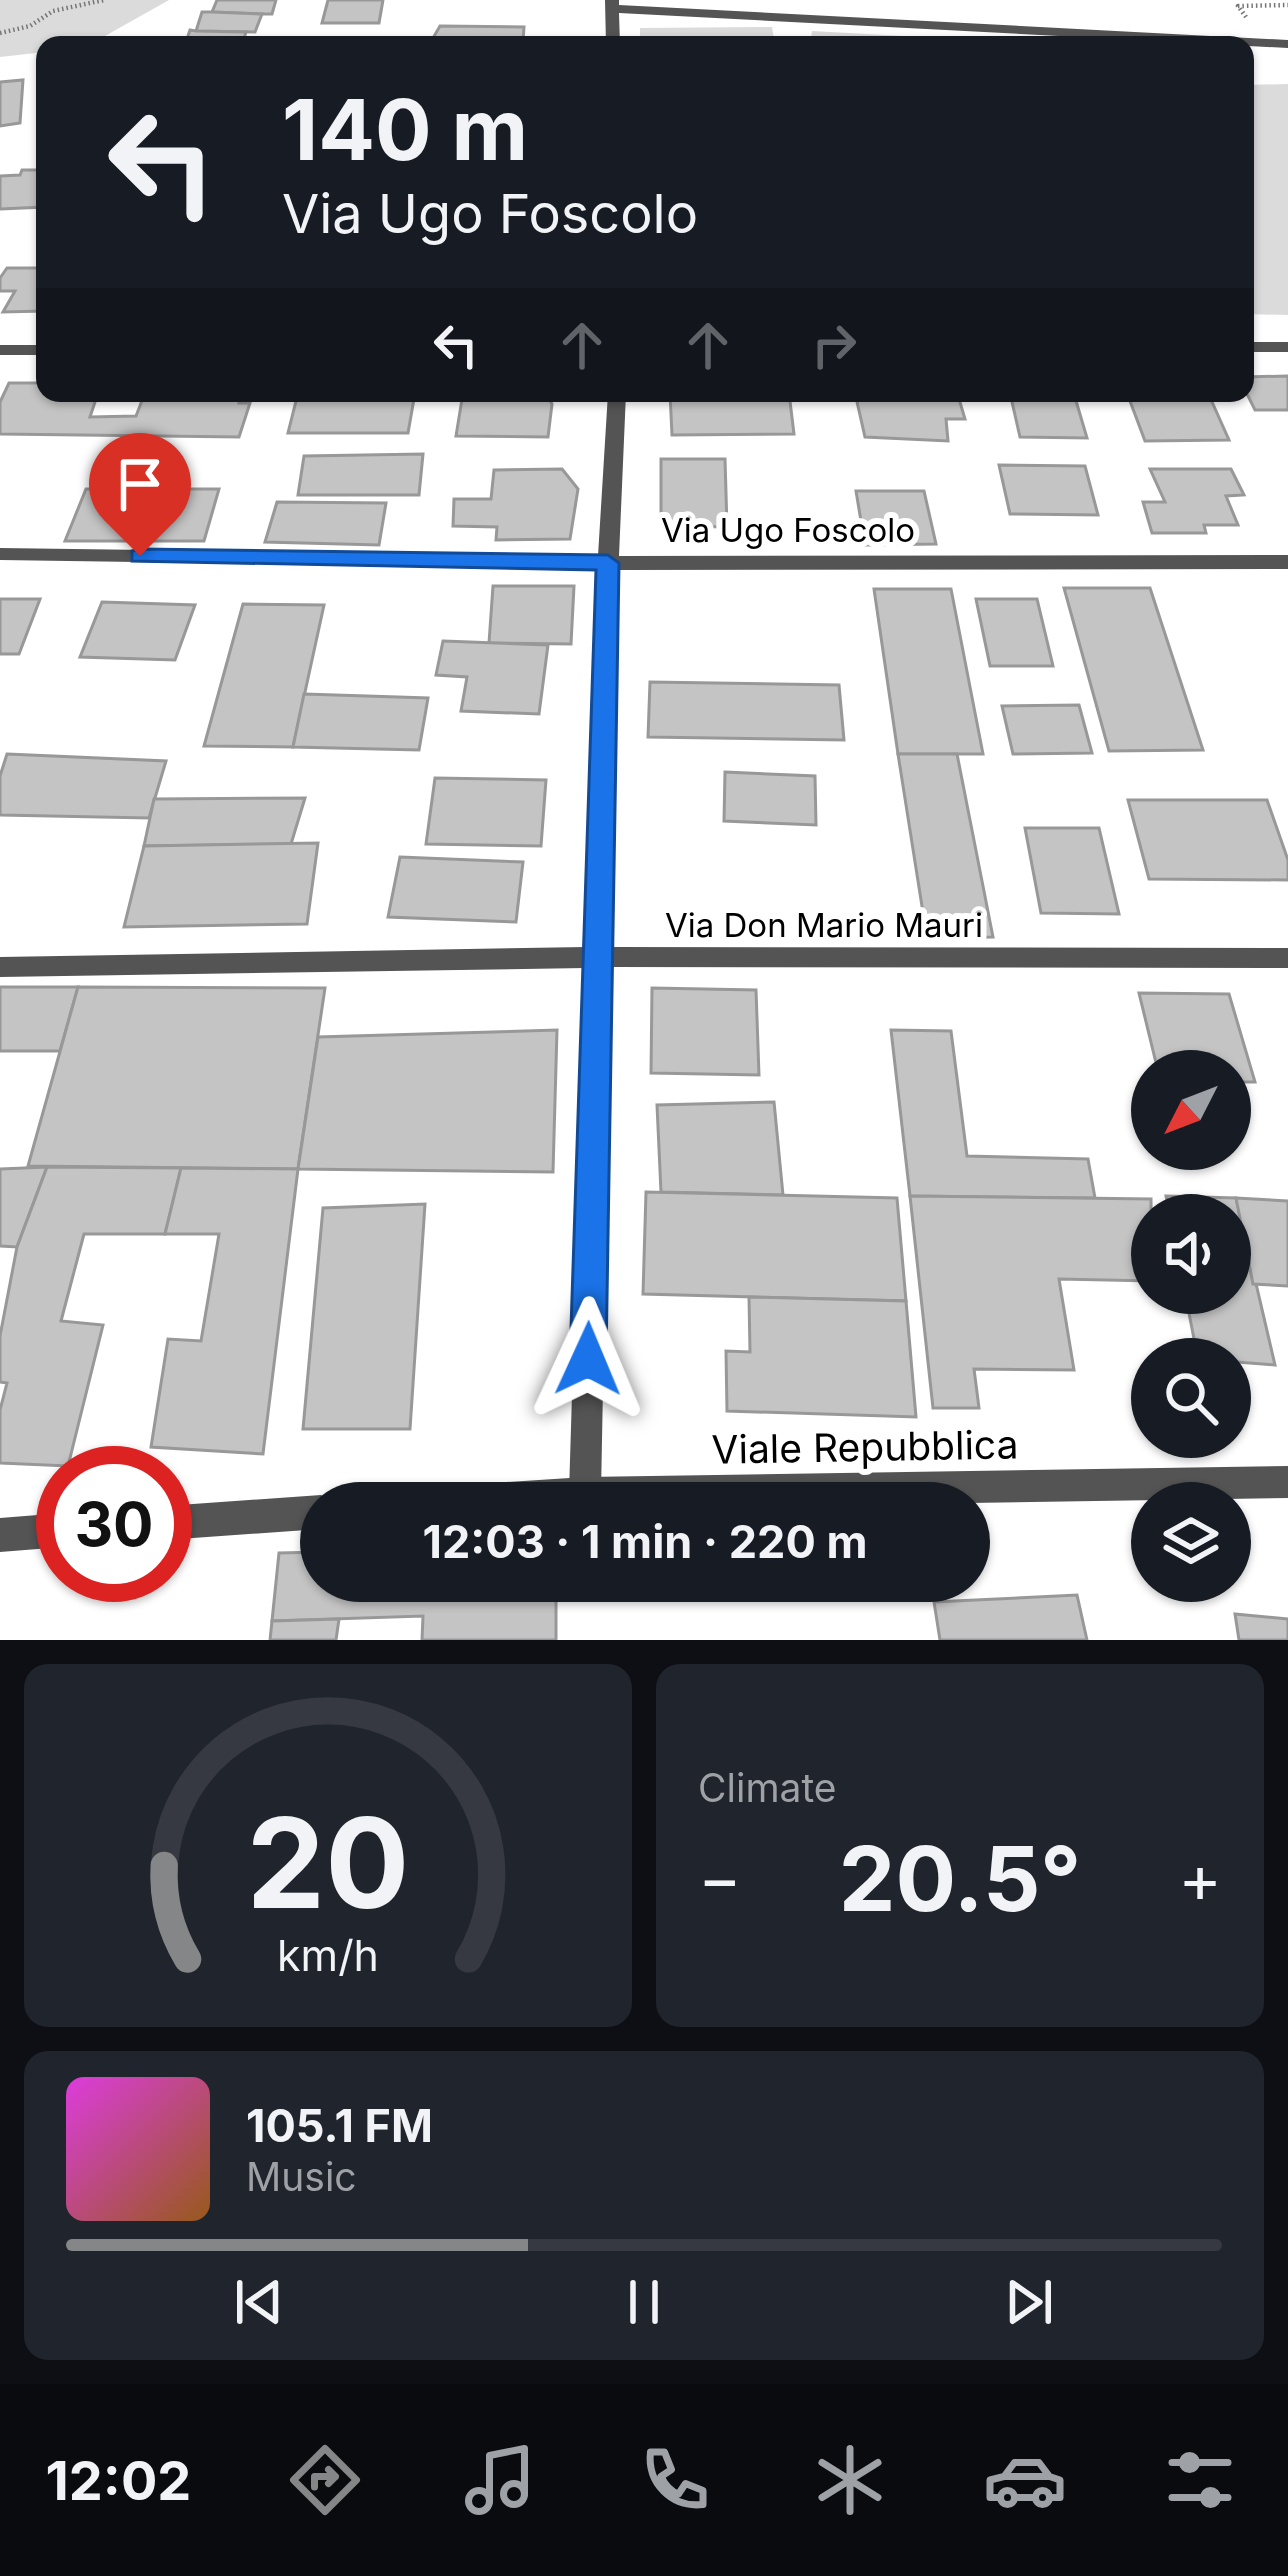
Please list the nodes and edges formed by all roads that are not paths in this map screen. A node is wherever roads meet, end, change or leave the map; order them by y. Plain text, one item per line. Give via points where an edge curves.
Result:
1 (612, 4) edge
2 (613, 36) edge
3 (1153, 36) edge
4 (1254, 42) edge
5 (1288, 44) edge
6 (1254, 347) edge
7 (1288, 347) edge
8 (0, 350) edge
9 (36, 350) edge
10 (617, 402) edge
11 (0, 554) edge
12 (1288, 562) edge
13 (608, 563) junction
14 (598, 957) junction
15 (1288, 958) edge
16 (0, 967) edge
17 (585, 1482) edge
18 (1288, 1482) edge
19 (990, 1487) edge
20 (300, 1513) edge
21 (192, 1521) edge
22 (36, 1532) edge
23 (0, 1534) edge

1 - 2 street
1 - 3 street
4 - 5 street
6 - 7 street
8 - 9 street
10 - 13 street
11 - 13 street, Via Ugo Foscolo
12 - 13 street, Via Ugo Foscolo
13 - 14 street
14 - 15 street, Via Don Mario Mauri
14 - 16 street, Via Don Mario Mauri
14 - 17 street
18 - 19 street, Viale Repubblica
20 - 21 street
22 - 23 street

